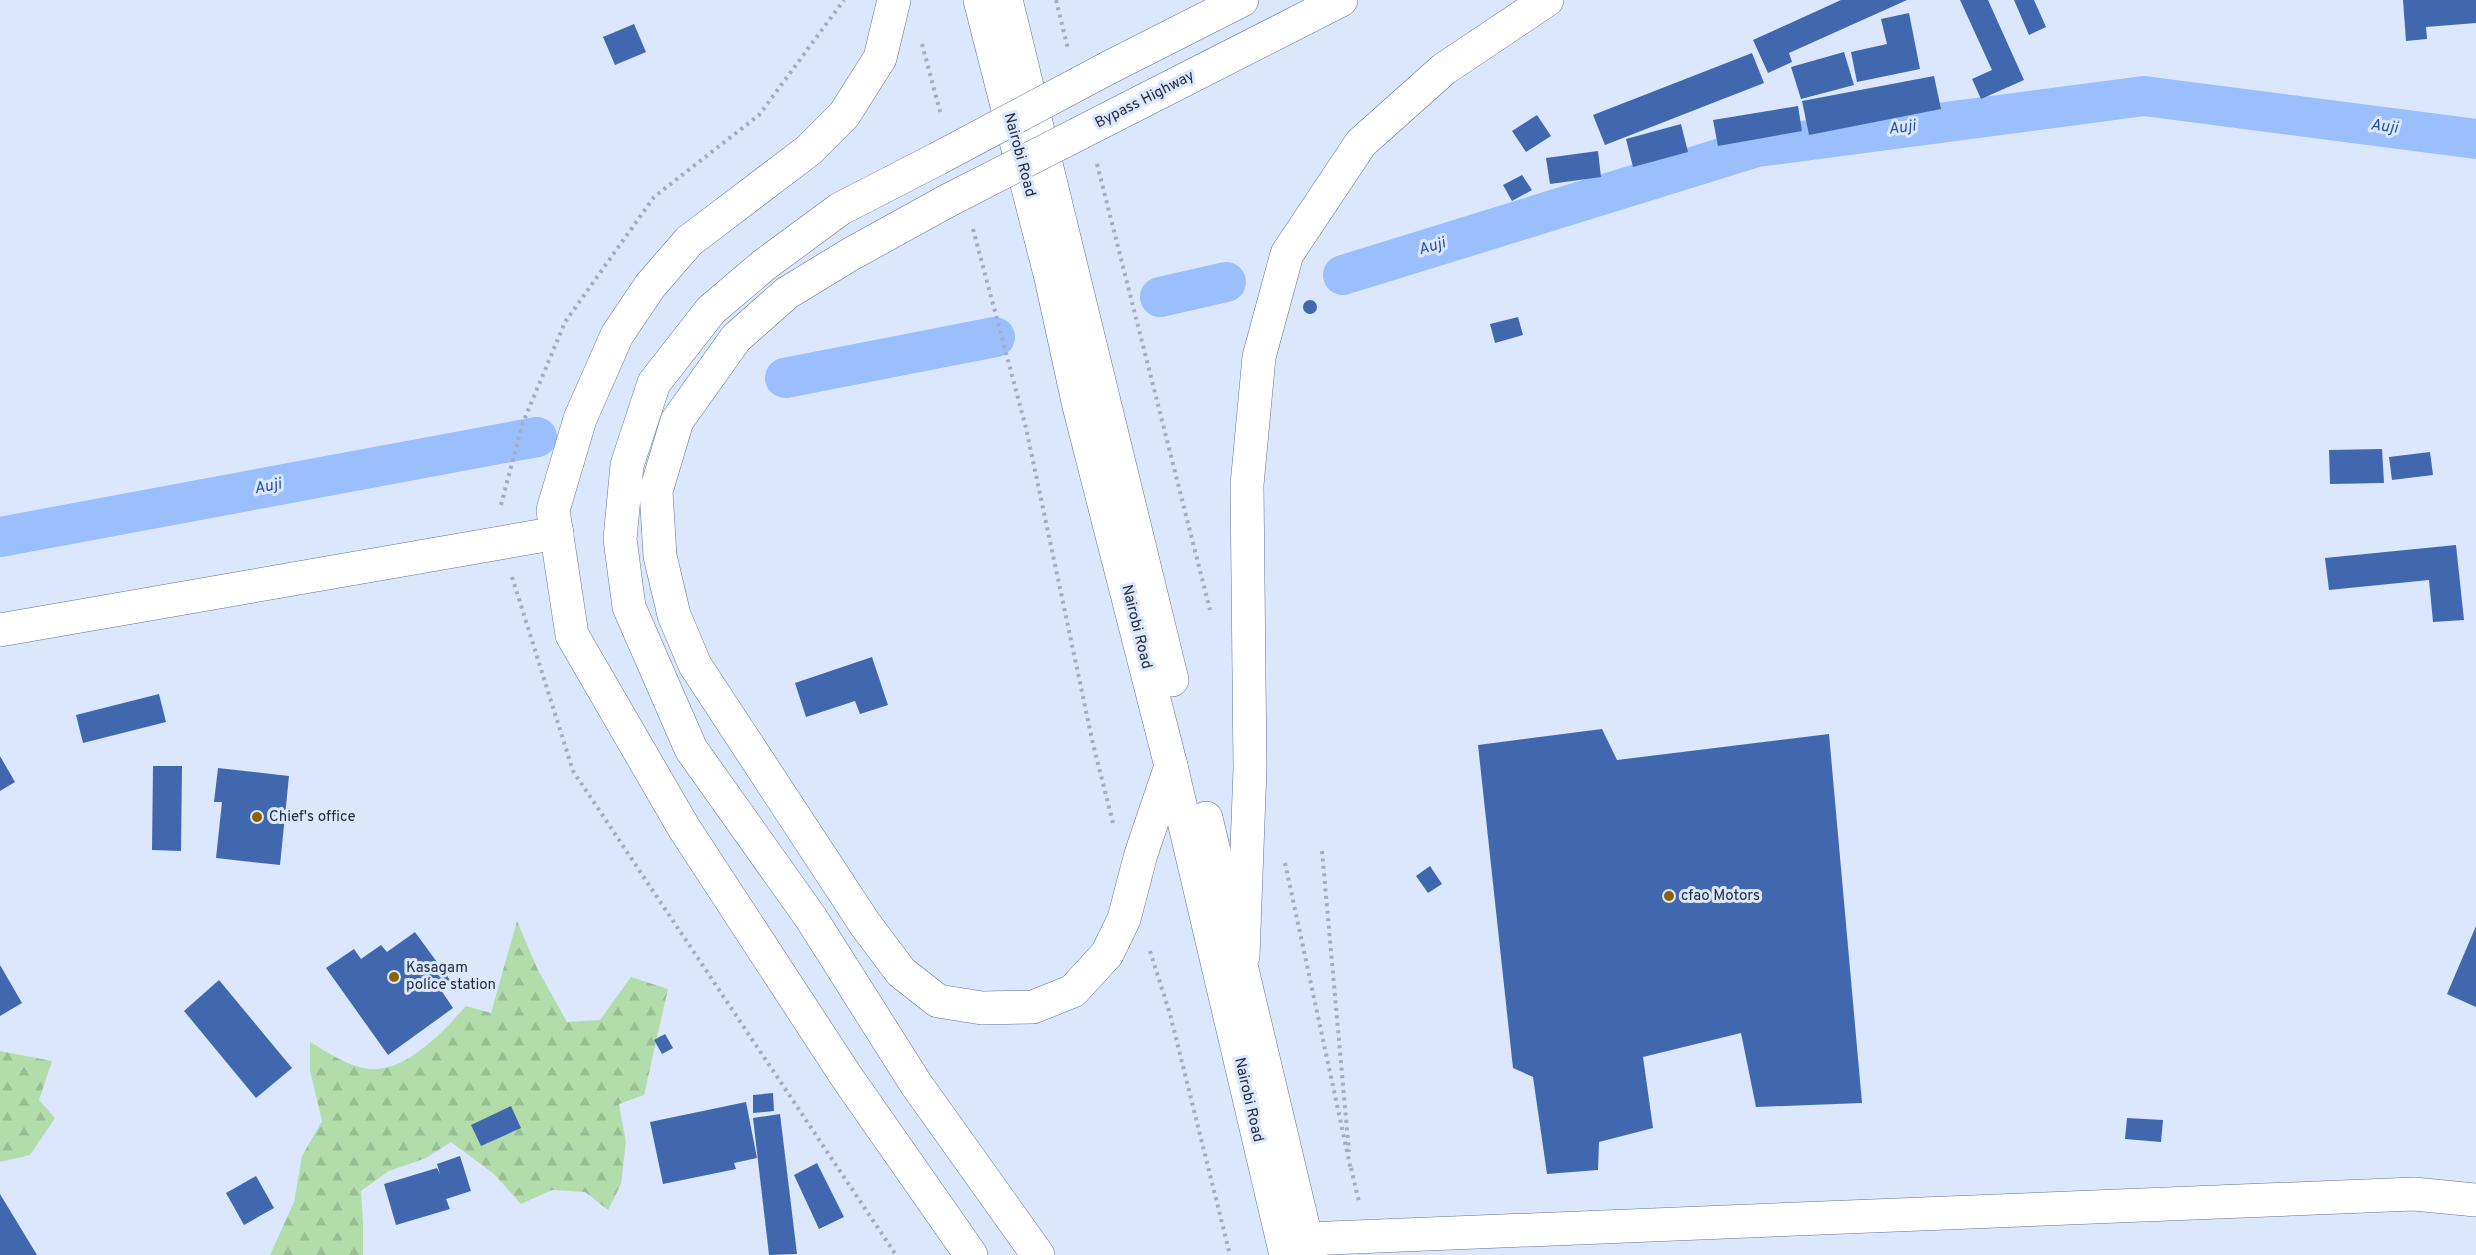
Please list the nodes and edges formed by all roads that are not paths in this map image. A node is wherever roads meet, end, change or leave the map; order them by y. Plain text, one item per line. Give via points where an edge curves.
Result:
1 (894, 0) edge
2 (980, 0) edge
3 (1006, 0) edge
4 (1242, 0) edge
5 (1341, 0) edge
6 (1547, 0) edge
7 (557, 533) junction
8 (0, 630) edge
9 (1171, 766) junction
10 (1243, 969) junction
11 (2476, 1200) edge
12 (1300, 1250) edge
13 (971, 1255) edge
14 (1038, 1255) edge

1 - 7 main road via 880,58 844,115 809,150 689,241 650,286 617,335 580,419 553,510
2 - 9 main road, Nairobi Road
3 - 10 main road, Nairobi Road
4 - 14 main road, bridge via 840,209 764,265 711,310 654,383 627,465 620,539 629,607 691,749 811,918 916,1084
5 - 9 main road, Bypass Highway, bridge via 948,200 787,293 736,338 677,421 656,491 660,556 674,615 695,665 866,924 901,972 938,1001 982,1008 1033,1007 1073,991 1107,954 1124,919
6 - 10 main road via 1444,69 1360,143 1287,254 1259,357 1247,485 1250,768
7 - 8 main road
7 - 13 main road via 572,635 684,828 846,1076
9 - 12 main road, Nairobi Road
10 - 12 main road, Nairobi Road
11 - 12 main road via 2414,1194 1367,1236

